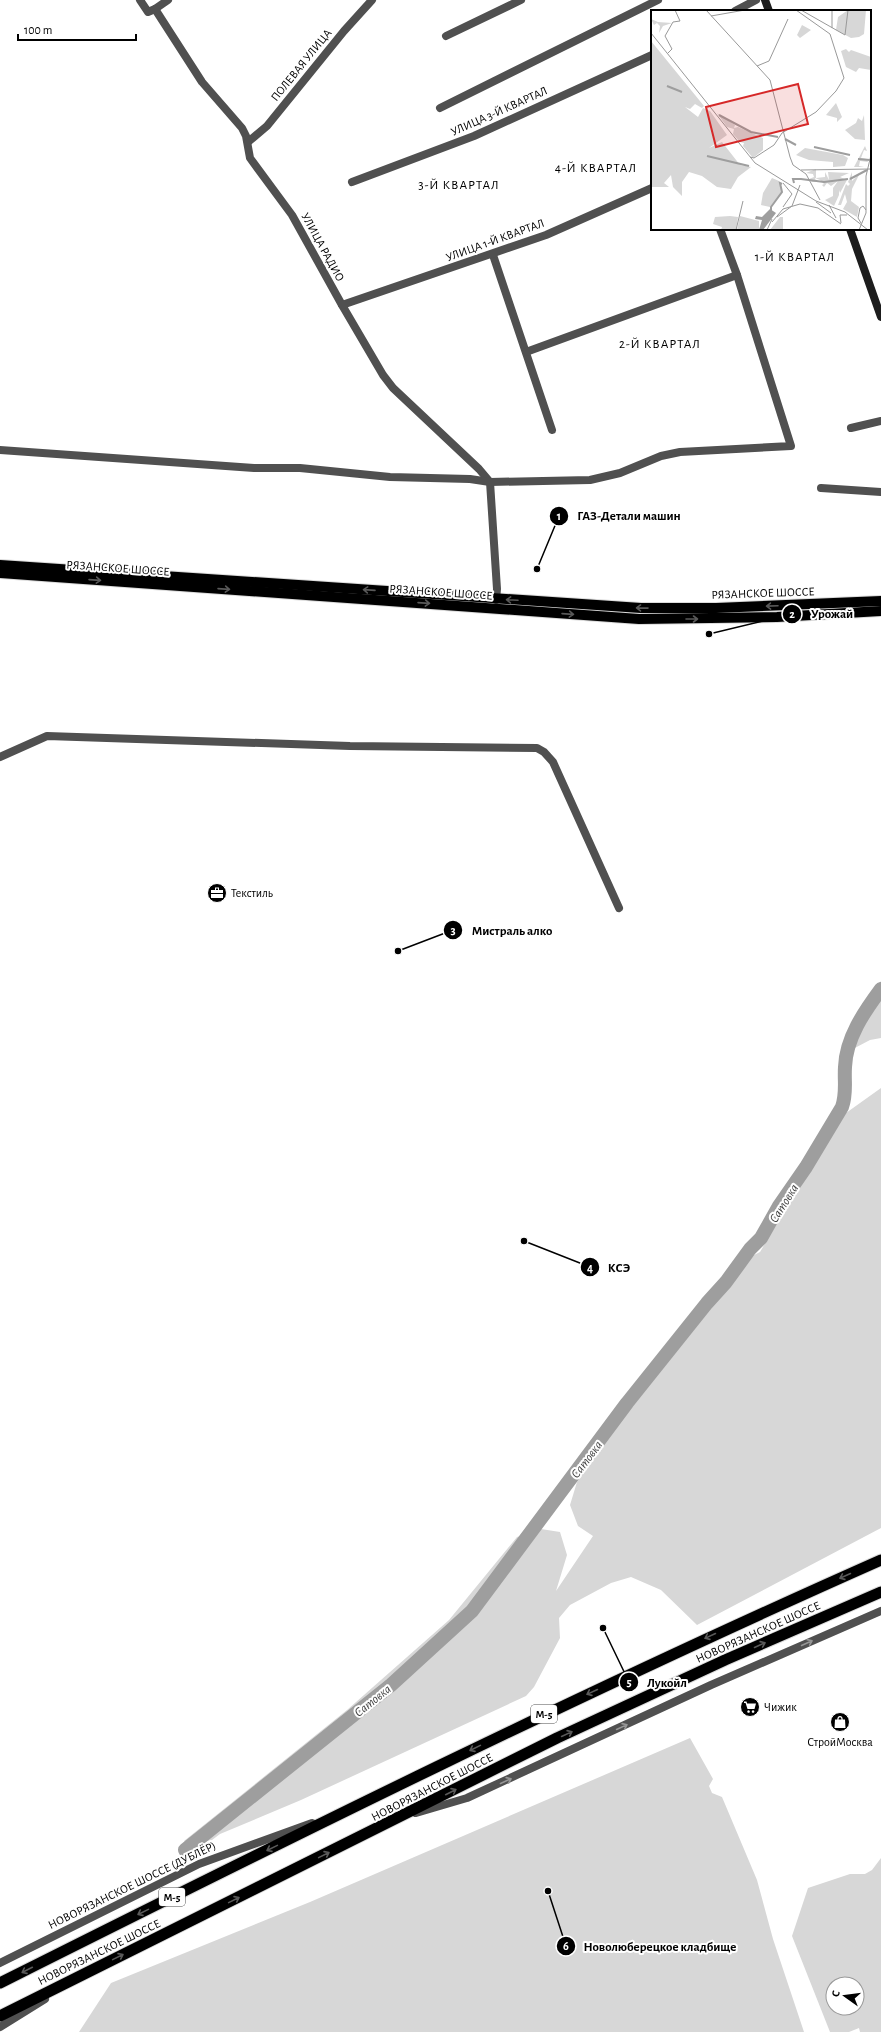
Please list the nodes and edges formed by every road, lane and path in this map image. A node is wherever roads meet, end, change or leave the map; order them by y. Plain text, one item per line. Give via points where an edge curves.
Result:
1 (140, 0) edge
2 (168, 0) edge
3 (372, 0) edge
4 (521, 0) edge
5 (658, 0) edge
6 (756, 0) edge
7 (765, 0) edge
8 (737, 10) edge
9 (769, 10) edge
10 (152, 11) junction
11 (446, 36) dead end
12 (651, 55) edge
13 (440, 108) dead end
14 (248, 142) junction
15 (352, 182) dead end
16 (651, 188) edge
17 (720, 230) edge
18 (850, 230) edge
19 (493, 255) junction
20 (737, 275) junction
21 (342, 305) junction
22 (881, 317) edge
23 (526, 352) junction
24 (881, 421) edge
25 (851, 428) dead end
26 (552, 430) dead end
27 (0, 450) edge
28 (490, 482) junction
29 (821, 488) dead end
30 (881, 492) edge
31 (0, 565) edge
32 (0, 573) edge
33 (496, 600) junction
34 (881, 601) edge
35 (881, 611) edge
36 (0, 757) edge
37 (619, 908) dead end
38 (881, 1560) edge
39 (881, 1592) edge
40 (881, 1611) edge
41 (344, 1811) junction
42 (404, 1816) junction
43 (0, 1963) edge
44 (83, 1975) junction
45 (0, 1983) edge
46 (0, 2016) edge
47 (0, 2027) edge

1 - 10 street, УЛИЦА РАДИО
2 - 10 street
3 - 14 street, ПОЛЕВАЯ УЛИЦА via 267,126
4 - 11 street
5 - 13 street
6 - 8 street
7 - 9 main road
10 - 14 street, УЛИЦА РАДИО via 202,82 242,128
12 - 15 street, УЛИЦА 3-Й КВАРТАЛ via 474,136
14 - 21 street, УЛИЦА РАДИО via 250,158 292,215
16 - 19 street, УЛИЦА 1-Й КВАРТАЛ via 546,235
17 - 20 street
18 - 22 main road
19 - 21 street, УЛИЦА 1-Й КВАРТАЛ
19 - 23 street
20 - 23 street
20 - 28 street via 791,446 680,452 661,456 620,473 590,480
21 - 28 street, УЛИЦА РАДИО via 393,388
23 - 26 street
24 - 25 street
27 - 28 street
28 - 33 street
29 - 30 street
33 -> 31 main road, РЯЗАНСКОЕ ШОССЕ
32 -> 35 main road, РЯЗАНСКОЕ ШОССЕ via 639,619 777,617
34 -> 33 main road, РЯЗАНСКОЕ ШОССЕ via 716,608 648,608
36 - 37 street via 47,736 350,746 537,748 552,762
38 -> 41 highway, НОВОРЯЗАНСКОЕ ШОССЕ / М-5 via 704,1639
42 -> 39 highway, НОВОРЯЗАНСКОЕ ШОССЕ / М-5 via 557,1738
42 -> 40 street via 467,1798 711,1685
41 - 43 street, НОВОРЯЗАНСКОЕ ШОССЕ (ДУБЛЁР) via 199,1864
41 -> 45 highway, НОВОРЯЗАНСКОЕ ШОССЕ / М-5
44 -> 42 highway, НОВОРЯЗАНСКОЕ ШОССЕ / М-5
44 - 46 highway, НОВОРЯЗАНСКОЕ ШОССЕ / М-5
44 - 47 street

